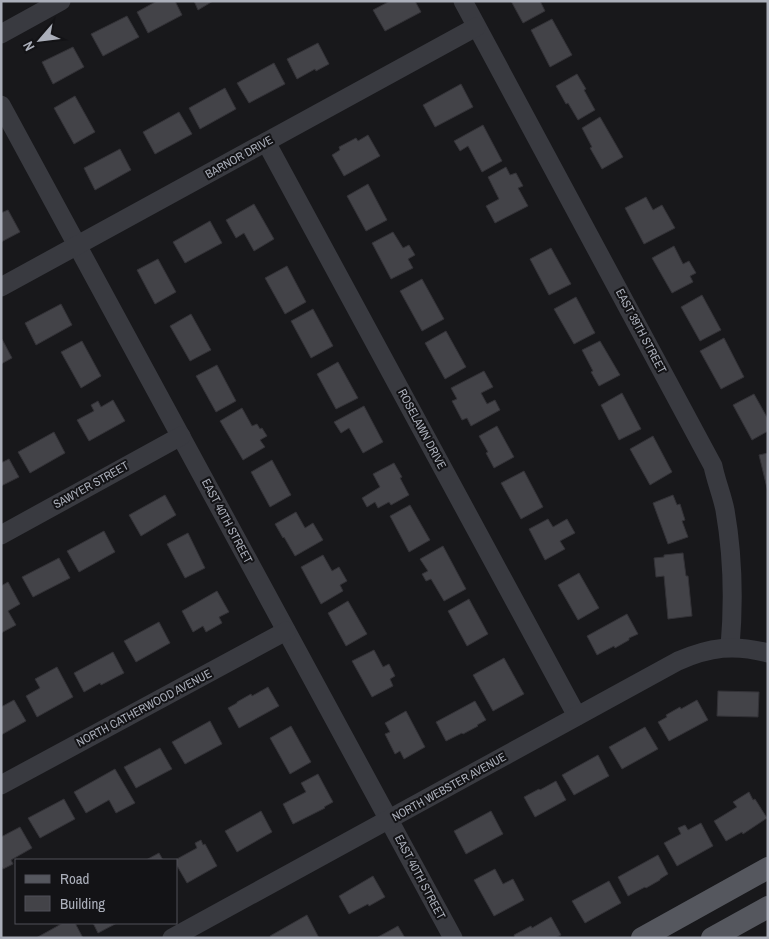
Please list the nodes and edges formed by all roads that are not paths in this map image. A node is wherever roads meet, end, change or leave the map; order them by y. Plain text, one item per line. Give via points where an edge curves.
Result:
1 (61, 1) edge
2 (463, 1) edge
3 (476, 27) junction
4 (1, 34) edge
5 (1, 105) edge
6 (266, 142) junction
7 (78, 246) junction
8 (1, 287) edge
9 (181, 436) junction
10 (1, 534) edge
11 (286, 631) junction
12 (730, 647) junction
13 (768, 653) edge
14 (577, 716) junction
15 (1, 785) edge
16 (389, 820) junction
17 (768, 868) edge
18 (768, 907) edge
19 (172, 938) edge
20 (453, 938) edge
21 (642, 938) edge
22 (712, 938) edge

1 - 4 street
2 - 3 street, EAST 39TH STREET
3 - 6 street, BARNOR DRIVE
3 - 12 street, EAST 39TH STREET via 713,466 731,551
5 - 7 street, EAST 40TH STREET
6 - 7 street, BARNOR DRIVE
6 - 14 street, ROSELAWN DRIVE
7 - 8 street, BARNOR DRIVE
7 - 9 street, EAST 40TH STREET
9 - 10 street, SAWYER STREET
9 - 11 street, EAST 40TH STREET
11 - 15 street, NORTH CATHERWOOD AVENUE
11 - 16 street, EAST 40TH STREET
12 - 13 street
12 - 14 street, NORTH WEBSTER AVENUE via 678,661
14 - 16 street, NORTH WEBSTER AVENUE
16 - 19 street, NORTH WEBSTER AVENUE
16 - 20 street, EAST 40TH STREET
17 - 21 main road
18 - 22 main road

